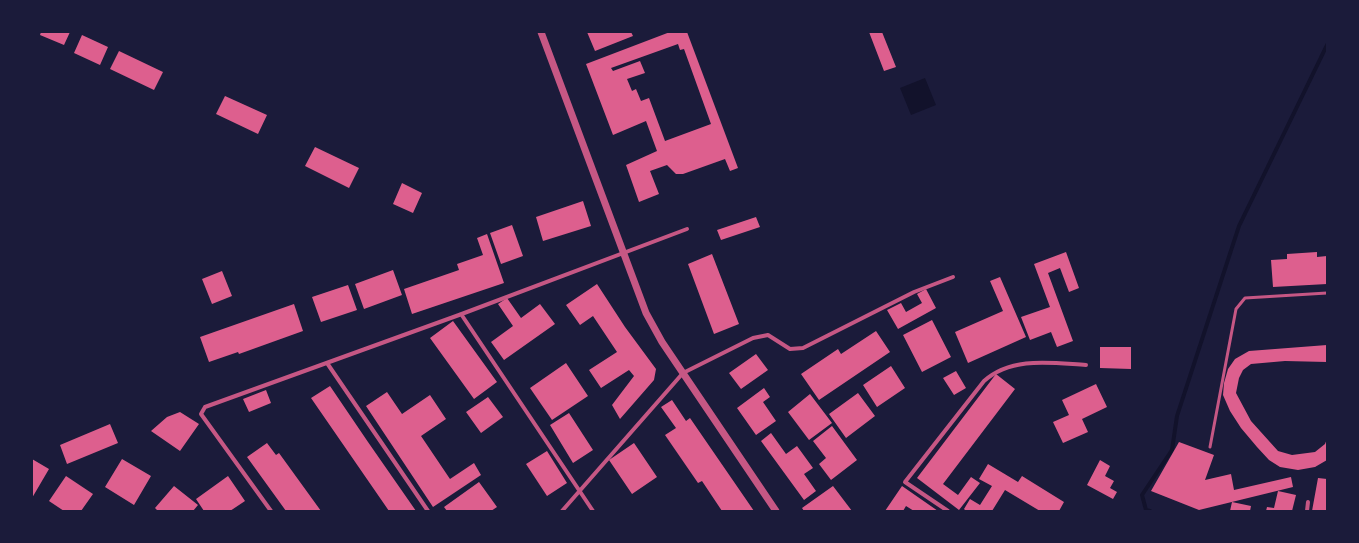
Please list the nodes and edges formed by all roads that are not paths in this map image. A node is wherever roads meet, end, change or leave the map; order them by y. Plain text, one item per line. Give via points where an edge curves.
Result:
1 (541, 32) edge
2 (687, 229) dead end
3 (623, 252) junction
4 (953, 277) dead end
5 (1327, 293) edge
6 (461, 314) junction
7 (327, 363) junction
8 (1086, 364) dead end
9 (683, 372) junction
10 (1210, 447) dead end
11 (580, 490) junction
12 (1308, 502) dead end
13 (271, 511) edge
14 (428, 511) edge
15 (562, 511) edge
16 (593, 511) edge
17 (776, 511) edge
18 (948, 511) edge
19 (1307, 511) edge

1 - 3 street
2 - 3 street
3 - 6 street
3 - 9 street via 646,312 662,342
4 - 9 street via 914,292 803,348 790,349 768,335 752,338
5 - 10 lane via 1245,298 1236,309
6 - 7 street
6 - 11 street
7 - 13 street via 205,407 201,414
7 - 14 street
8 - 18 street via 1018,364 994,373 984,381 905,482
9 - 11 street
9 - 17 street
11 - 15 street
11 - 16 street
12 - 19 street

